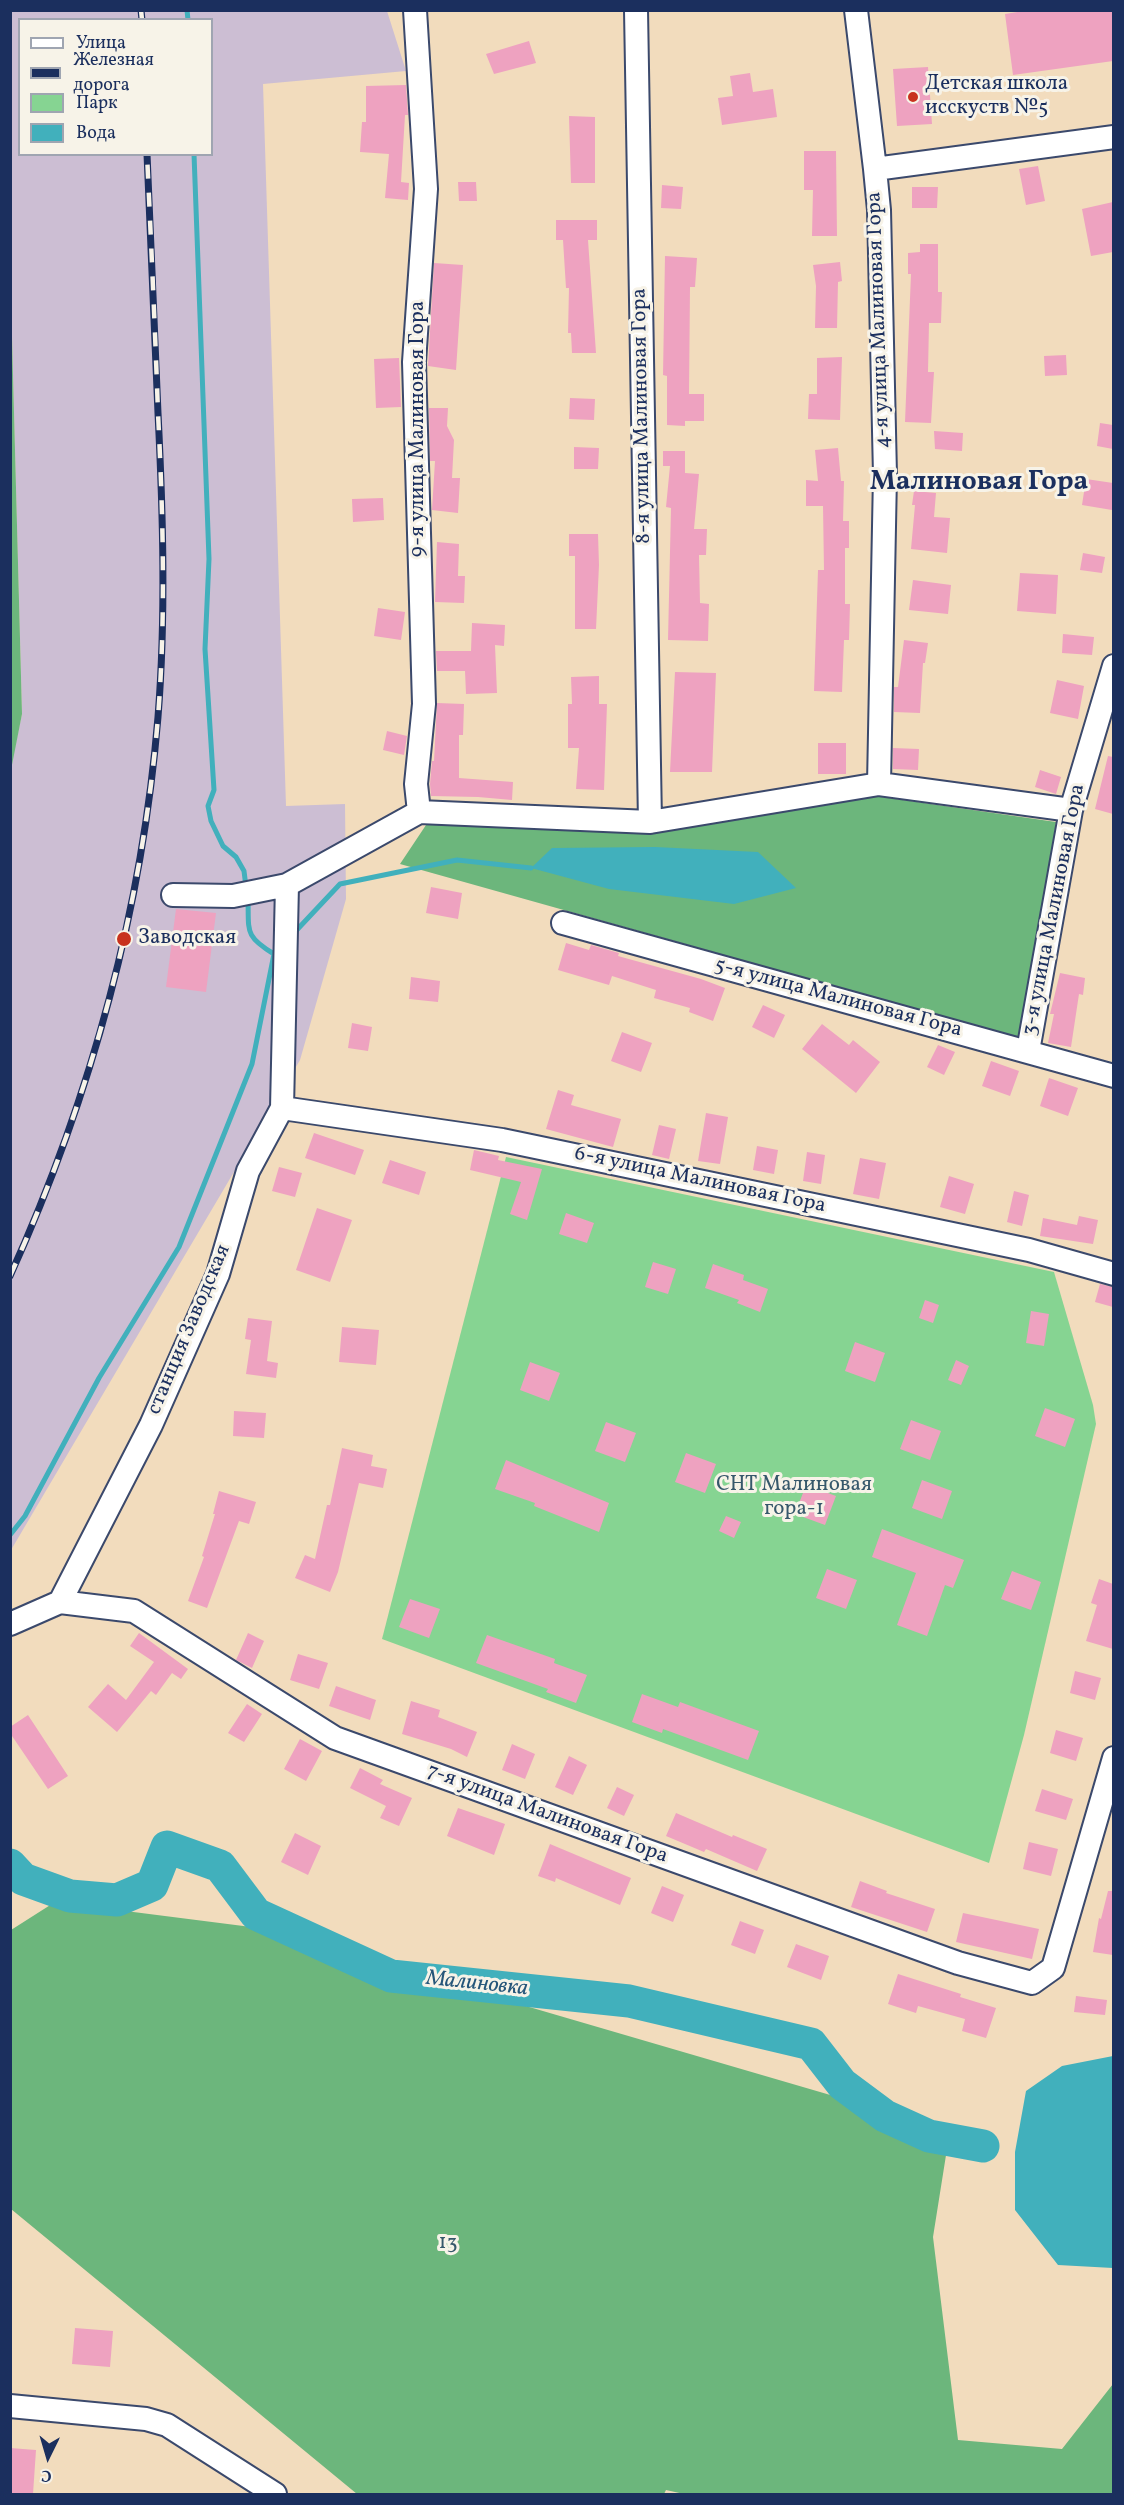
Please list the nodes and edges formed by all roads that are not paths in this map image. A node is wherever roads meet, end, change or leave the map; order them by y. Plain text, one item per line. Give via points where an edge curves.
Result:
1 (415, 10) edge
2 (636, 10) edge
3 (856, 10) edge
4 (1113, 137) edge
5 (874, 169) junction
6 (1113, 666) edge
7 (879, 784) junction
8 (1071, 810) junction
9 (419, 812) junction
10 (650, 822) junction
11 (287, 885) junction
12 (173, 895) dead end
13 (563, 923) dead end
14 (1028, 1051) junction
15 (1113, 1076) edge
16 (282, 1108) junction
17 (1113, 1274) edge
18 (60, 1602) junction
19 (10, 1624) edge
20 (1113, 1758) edge
21 (10, 2406) edge
22 (275, 2494) edge

1 - 9 street, 9-я улица Малиновая Гора via 426,189 414,362 424,704 416,784
2 - 10 street, 8-я улица Малиновая Гора
3 - 5 street
4 - 5 street, 4-я улица Малиновая Гора
5 - 7 street, 4-я улица Малиновая Гора via 879,210 885,476
6 - 8 street, 3-я улица Малиновая Гора
7 - 8 street
7 - 10 street
8 - 14 street, 3-я улица Малиновая Гора
9 - 10 street
9 - 11 street
11 - 12 street via 233,896
11 - 16 street, станция Заводская
13 - 14 street, 5-я улица Малиновая Гора
14 - 15 street, 5-я улица Малиновая Гора
16 - 17 street, 6-я улица Малиновая Гора via 502,1140 1029,1250
16 - 18 street, станция Заводская via 248,1171 218,1274 151,1425
18 - 19 street
18 - 20 street, 7-я улица Малиновая Гора via 134,1611 335,1738 958,1963 1032,1983 1053,1968
21 - 22 street via 146,2418 167,2425

